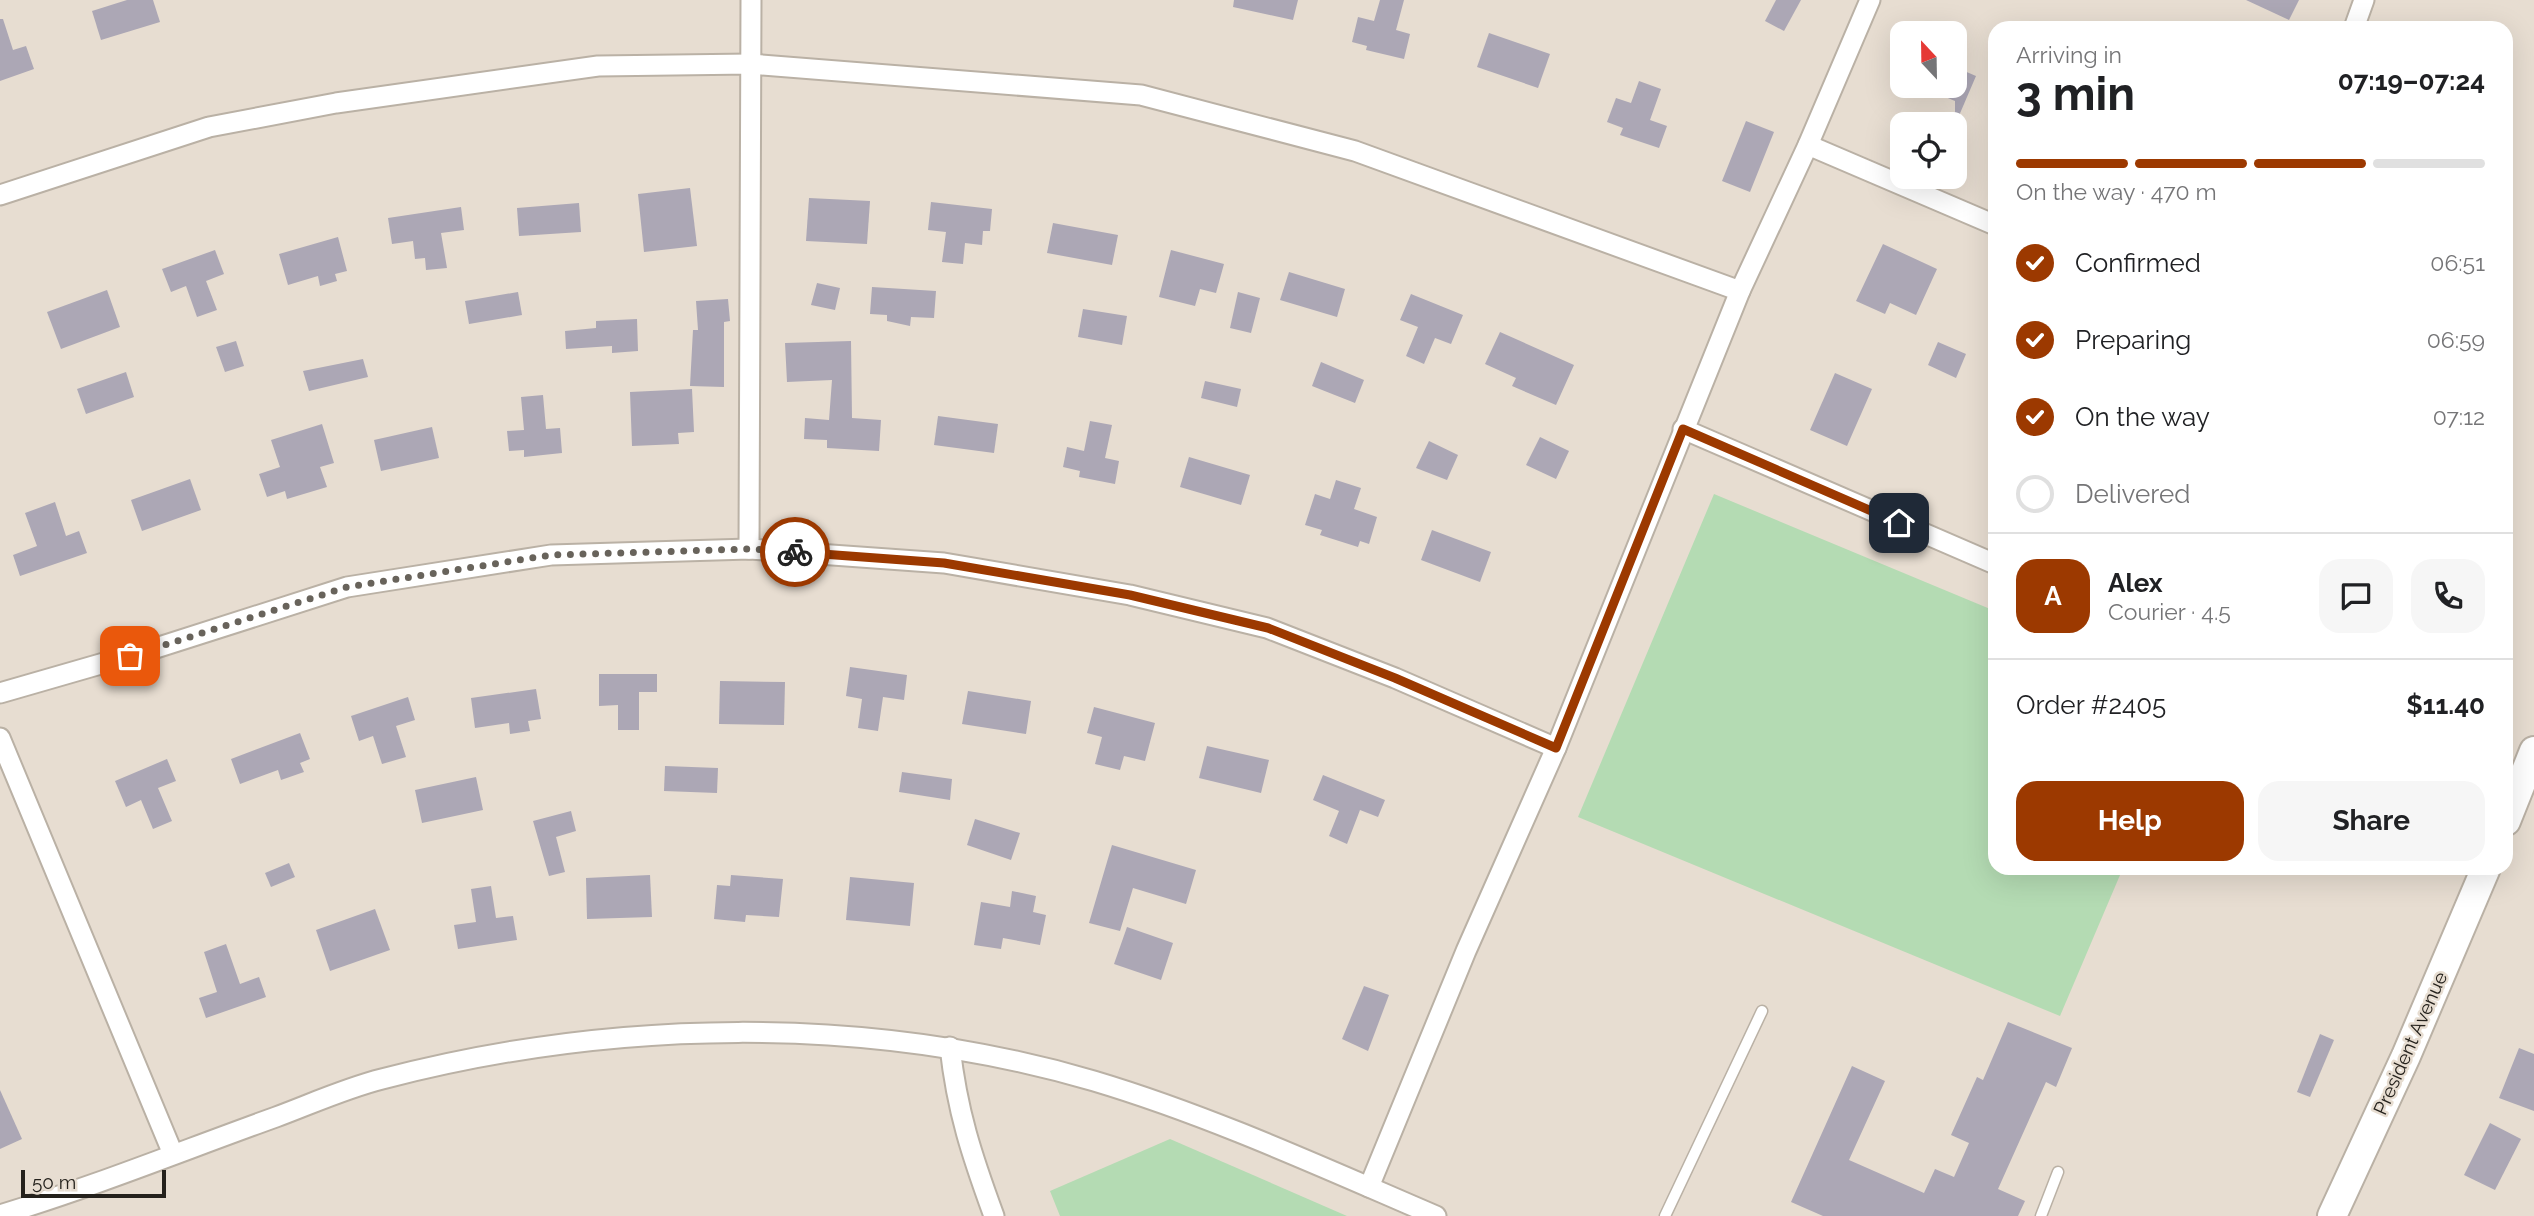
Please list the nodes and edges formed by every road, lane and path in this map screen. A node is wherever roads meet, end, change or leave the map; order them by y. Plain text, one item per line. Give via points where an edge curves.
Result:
1 (751, 0) edge
2 (1870, 0) edge
3 (2364, 0) edge
4 (2356, 21) edge
5 (750, 64) junction
6 (1808, 145) junction
7 (0, 195) edge
8 (1988, 222) edge
9 (1740, 290) junction
10 (1683, 429) junction
11 (750, 549) junction
12 (1988, 561) edge
13 (0, 693) edge
14 (0, 738) edge
15 (1556, 748) junction
16 (2534, 751) edge
17 (2513, 784) edge
18 (2483, 875) edge
19 (1762, 1011) dead end
20 (950, 1047) junction
21 (173, 1154) junction
22 (2058, 1172) dead end
23 (1369, 1188) junction
24 (34, 1211) edge
25 (0, 1215) edge
26 (994, 1216) edge
27 (1436, 1216) edge
28 (1665, 1216) edge
29 (2041, 1216) edge
30 (2332, 1216) edge

1 - 5 street
2 - 6 street
3 - 4 street
5 - 7 street via 598,66 336,103 209,127
5 - 9 street via 1141,96 1355,152
5 - 11 street
6 - 8 street
6 - 9 street
9 - 10 street
10 - 12 street
10 - 15 street
11 - 13 street via 551,555 347,587
11 - 15 street via 944,563 1130,595 1268,628
14 - 21 street
15 - 23 street
16 - 17 street
18 - 30 street, President Avenue
19 - 28 lane
20 - 21 street via 751,1033 609,1038 380,1080
20 - 23 street via 1094,1081 1222,1126
20 - 26 street via 966,1141
21 - 24 street
22 - 29 lane
23 - 27 street
24 - 25 street

